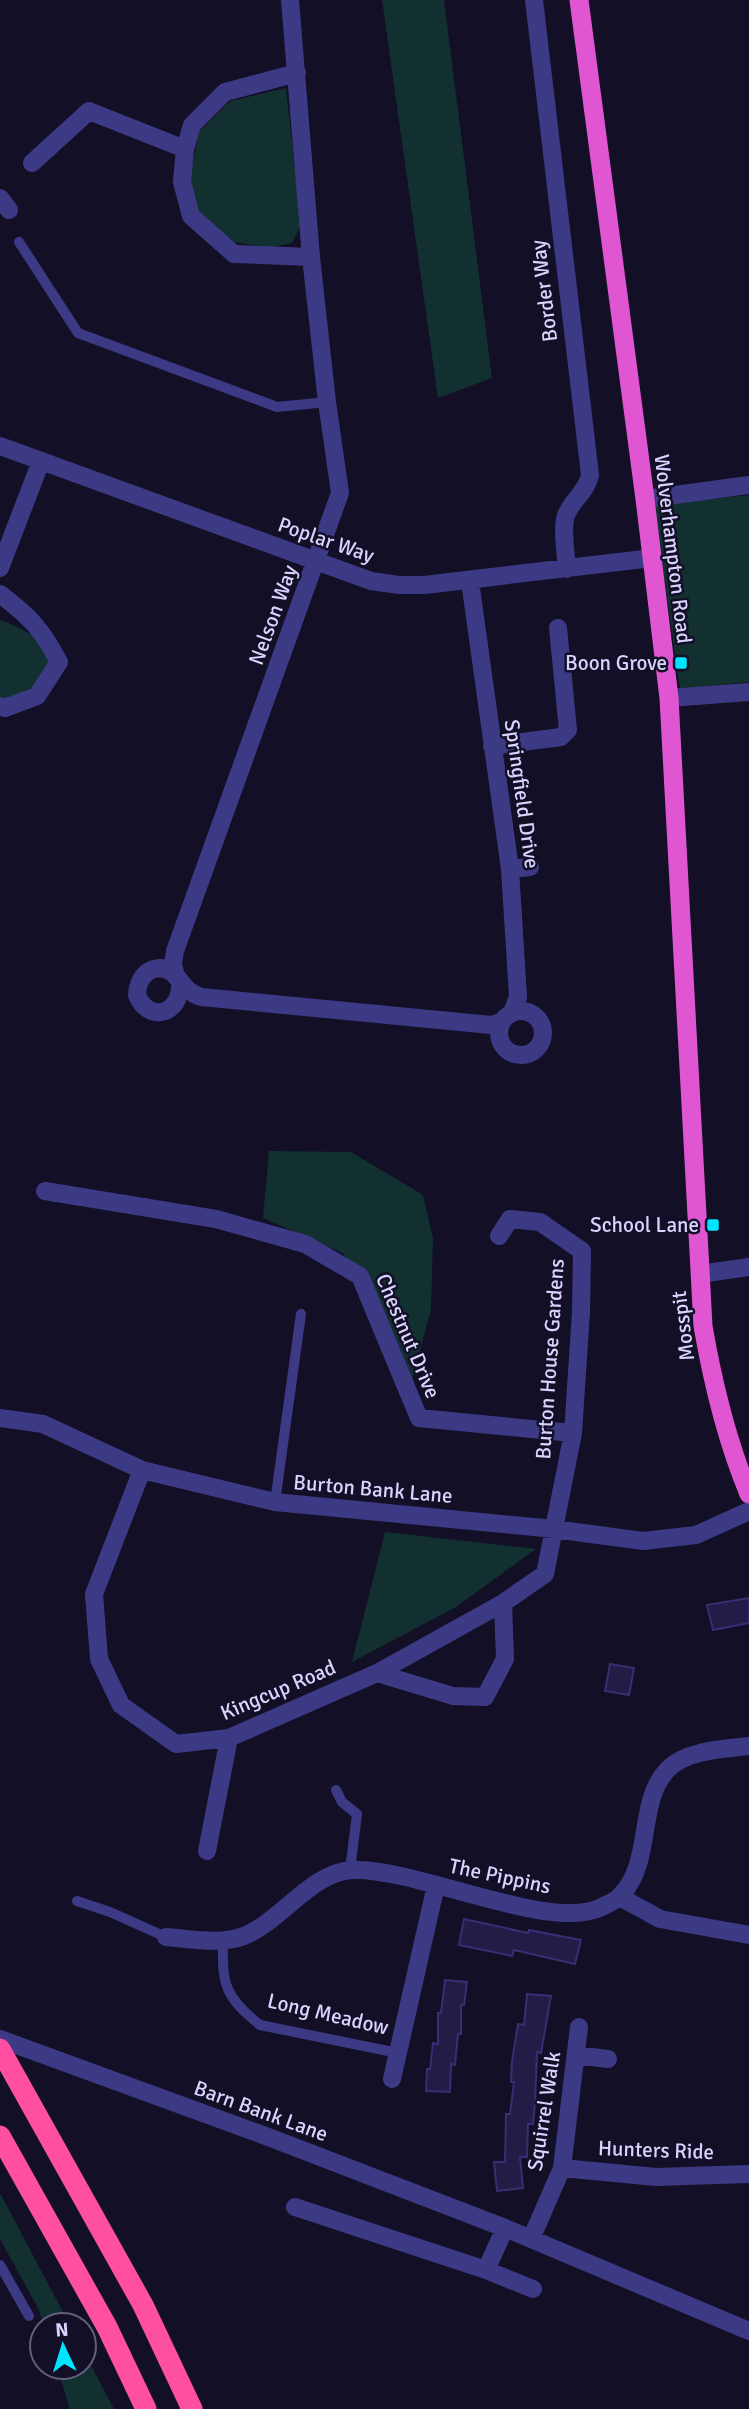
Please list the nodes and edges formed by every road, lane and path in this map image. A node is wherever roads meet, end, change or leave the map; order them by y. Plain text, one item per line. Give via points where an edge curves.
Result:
1 (290, 0) edge
2 (534, 0) edge
3 (579, 0) edge
4 (297, 72) junction
5 (185, 149) junction
6 (32, 163) dead end
7 (19, 242) dead end
8 (311, 257) junction
9 (327, 402) junction
10 (0, 446) edge
11 (41, 461) junction
12 (749, 485) edge
13 (645, 499) junction
14 (652, 558) junction
15 (316, 562) junction
16 (0, 568) edge
17 (566, 569) junction
18 (470, 581) junction
19 (0, 594) edge
20 (558, 628) dead end
21 (749, 692) edge
22 (669, 698) junction
23 (0, 706) edge
24 (492, 746) junction
25 (530, 867) dead end
26 (510, 869) junction
27 (178, 980) joint
28 (45, 1191) dead end
29 (499, 1236) dead end
30 (749, 1267) edge
31 (700, 1274) junction
32 (301, 1314) dead end
33 (0, 1418) edge
34 (573, 1433) junction
35 (142, 1470) junction
36 (749, 1494) edge
37 (275, 1502) junction
38 (749, 1511) edge
39 (554, 1529) junction
40 (503, 1603) junction
41 (377, 1673) junction
42 (229, 1738) junction
43 (749, 1746) edge
44 (336, 1790) dead end
45 (207, 1851) dead end
46 (350, 1870) junction
47 (436, 1885) junction
48 (620, 1897) junction
49 (77, 1901) dead end
50 (749, 1935) edge
51 (166, 1937) joint
52 (223, 1941) junction
53 (579, 2027) dead end
54 (0, 2039) edge
55 (0, 2049) edge
56 (398, 2053) junction
57 (576, 2055) junction
58 (608, 2059) dead end
59 (392, 2079) dead end
60 (0, 2136) edge
61 (562, 2168) junction
62 (749, 2174) edge
63 (295, 2207) dead end
64 (505, 2228) junction
65 (531, 2239) junction
66 (0, 2265) edge
67 (486, 2270) junction
68 (533, 2289) dead end
69 (28, 2314) edge
70 (749, 2331) edge
71 (146, 2409) edge
72 (192, 2409) edge

1 - 4 street, Nelson Way
2 - 17 street, Border Way via 590,475 588,486 565,518
3 - 13 highway, Wolverhampton Road
4 - 5 street via 225,92 192,125
4 - 8 street, Nelson Way
5 - 6 street via 89,111
5 - 8 street via 182,181 191,216 234,254
7 - 9 lane via 78,332 277,407
8 - 9 street, Nelson Way
9 - 15 street, Nelson Way via 340,493
10 - 11 street, Poplar Way
11 - 15 street, Poplar Way
11 - 16 street
12 - 13 street
13 - 14 highway, Wolverhampton Road
14 - 17 street, Poplar Way
14 - 22 highway, Wolverhampton Road
15 - 18 street, Poplar Way via 371,581 399,585
15 - 27 street, Nelson Way via 175,951
17 - 18 street, Poplar Way
18 - 24 street, Springfield Drive
19 - 23 street via 43,633 59,662 37,696
20 - 24 street via 568,730 561,737
21 - 22 street
22 - 31 highway, Wolverhampton Road
24 - 26 street, Springfield Drive
25 - 26 street
26 - 27 street, Springfield Drive via 517,997 507,1017 491,1025 201,997
28 - 34 street, Chestnut Drive via 216,1219 305,1244 360,1276 419,1418
29 - 34 street, Burton House Gardens via 510,1219 540,1222 582,1251
30 - 31 street
31 - 36 highway, Mosspit via 711,1373 727,1440
32 - 37 lane
33 - 35 street, Burton Bank Lane via 43,1424
34 - 39 street, Burton House Gardens
35 - 37 street, Burton Bank Lane
35 - 42 street, Kingcup Road via 94,1594 99,1659 121,1705 176,1744
37 - 39 street, Burton Bank Lane
38 - 39 street, Burton Bank Lane via 696,1535 669,1539 643,1541
39 - 40 street, Kingcup Road via 545,1574
40 - 41 street, Kingcup Road
40 - 41 street via 505,1659 485,1697 453,1696
41 - 42 street, Kingcup Road
42 - 45 street
43 - 48 street via 690,1756 669,1768 654,1790 642,1849
44 - 46 lane via 357,1814
46 - 47 street, The Pippins
46 - 52 street, The Pippins via 329,1877 245,1936
47 - 48 street, The Pippins via 539,1910 575,1913 598,1909
47 - 56 street, Long Meadow
48 - 50 street via 660,1919
49 - 51 lane
51 - 52 street, The Pippins
52 - 56 lane, Long Meadow via 222,1971 229,1994 260,2025
53 - 57 street, Squirrel Walk
54 - 64 street, Barn Bank Lane
55 - 72 highway via 143,2305
56 - 59 street, Long Meadow
57 - 58 street
57 - 61 street, Squirrel Walk
60 - 71 highway via 107,2328
61 - 62 street, Hunters Ride via 656,2177
61 - 65 street, Squirrel Walk
63 - 67 street
64 - 65 street, Barn Bank Lane
64 - 67 street
65 - 70 street, Barn Bank Lane
66 - 69 lane
67 - 68 street

